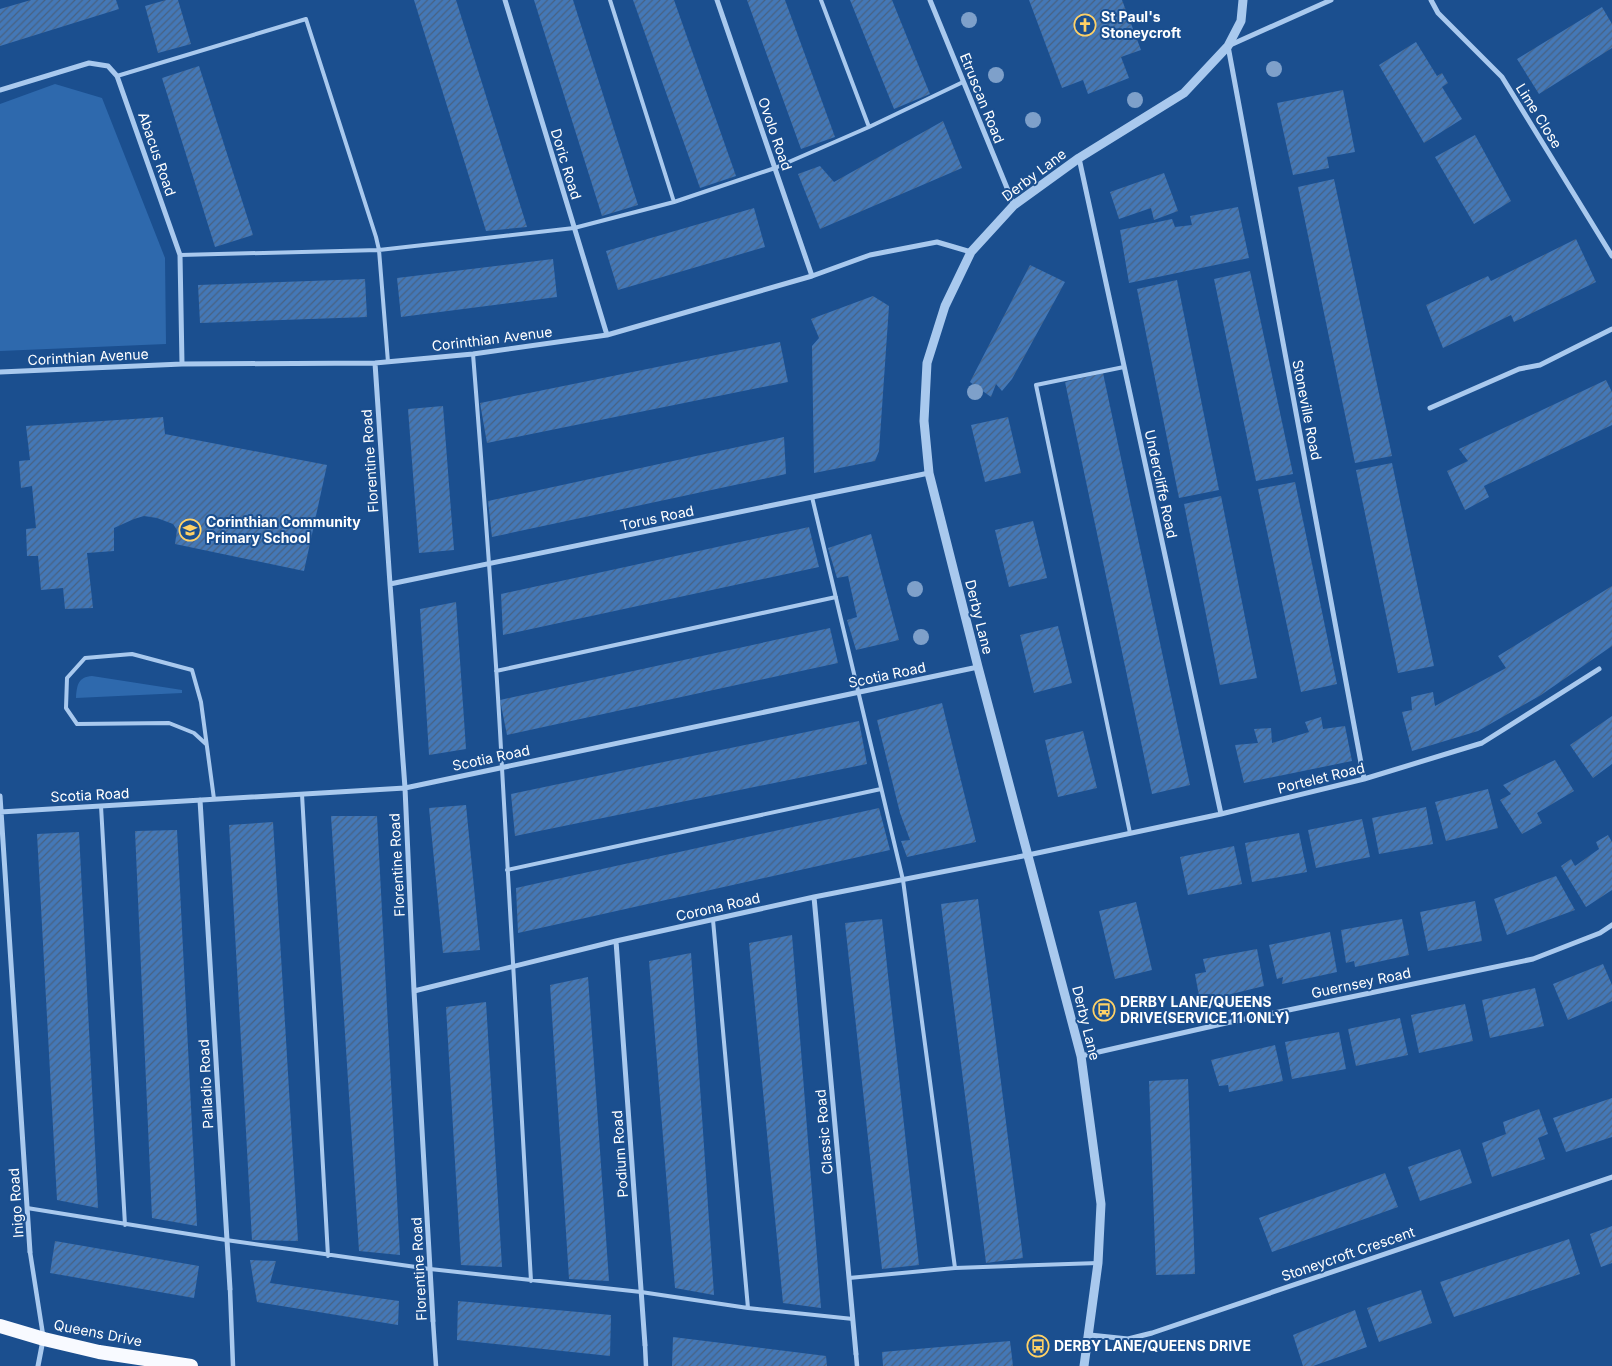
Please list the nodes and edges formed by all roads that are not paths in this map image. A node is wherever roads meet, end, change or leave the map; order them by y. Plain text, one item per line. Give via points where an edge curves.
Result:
1 (505, 0) edge
2 (610, 0) edge
3 (717, 0) edge
4 (821, 0) edge
5 (930, 0) edge
6 (1243, 0) edge
7 (1331, 0) edge
8 (1431, 0) edge
9 (1228, 46) junction
10 (117, 76) junction
11 (963, 82) junction
12 (0, 90) edge
13 (869, 127) junction
14 (1080, 158) junction
15 (775, 168) junction
16 (674, 202) junction
17 (1014, 205) junction
18 (574, 228) junction
19 (379, 250) junction
20 (971, 252) junction
21 (180, 255) junction
22 (1612, 256) edge
23 (812, 276) junction
24 (1612, 329) edge
25 (607, 335) junction
26 (473, 354) junction
27 (388, 362) junction
28 (375, 363) junction
29 (182, 364) junction
30 (1124, 368) junction
31 (0, 372) edge
32 (1430, 408) dead end
33 (930, 473) junction
34 (812, 497) junction
35 (489, 564) junction
36 (390, 584) junction
37 (836, 597) junction
38 (978, 667) junction
39 (1599, 669) dead end
40 (496, 671) junction
41 (859, 693) junction
42 (206, 744) junction
43 (502, 767) junction
44 (1364, 779) junction
45 (405, 788) junction
46 (881, 789) junction
47 (302, 794) junction
48 (0, 796) edge
49 (214, 799) junction
50 (200, 800) junction
51 (101, 806) junction
52 (0, 812) edge
53 (1221, 814) junction
54 (1130, 833) junction
55 (1028, 855) junction
56 (507, 870) junction
57 (903, 880) junction
58 (814, 897) junction
59 (713, 920) junction
60 (1612, 925) edge
61 (616, 941) junction
62 (512, 967) junction
63 (414, 991) junction
64 (1081, 1056) junction
65 (1612, 1177) edge
66 (27, 1208) junction
67 (126, 1225) junction
68 (226, 1240) junction
69 (30, 1252) joint
70 (328, 1256) junction
71 (1098, 1263) junction
72 (955, 1268) junction
73 (430, 1270) junction
74 (849, 1278) junction
75 (531, 1281) junction
76 (230, 1289) joint
77 (641, 1292) junction
78 (748, 1308) junction
79 (853, 1320) junction
80 (433, 1321) joint
81 (0, 1326) edge
82 (1090, 1335) junction
83 (44, 1339) junction
84 (645, 1345) joint
85 (856, 1354) joint
86 (38, 1366) edge
87 (191, 1366) edge
88 (233, 1366) edge
89 (436, 1366) edge
90 (646, 1366) edge
91 (857, 1366) edge
92 (1084, 1366) edge

1 - 18 street, Doric Road
2 - 16 lane
3 - 15 street, Ovolo Road
4 - 13 lane
5 - 11 street, Etruscan Road
6 - 9 street, Derby Lane via 1240,21
7 - 9 street
8 - 22 street, Lime Close via 1438,14 1502,78
9 - 14 street, Derby Lane via 1184,92
9 - 44 street, Stoneville Road
10 - 12 street via 108,66 89,63
10 - 19 lane via 306,19
10 - 21 street, Abacus Road
11 - 13 lane
11 - 17 street, Etruscan Road
13 - 15 lane
14 - 17 street, Derby Lane
14 - 30 street, Undercliffe Road
15 - 16 lane
15 - 23 street, Ovolo Road
16 - 18 lane
17 - 20 street, Derby Lane
18 - 19 lane
18 - 25 street, Doric Road
19 - 21 lane
19 - 27 lane
20 - 23 street, Corinthian Avenue via 937,242 870,255
20 - 33 street, Derby Lane via 945,306 928,362 924,421
21 - 29 street, Abacus Road
23 - 25 street, Corinthian Avenue
24 - 32 street via 1540,365 1519,369
25 - 26 street, Corinthian Avenue
26 - 27 street, Corinthian Avenue
26 - 35 lane
27 - 28 street, Corinthian Avenue
28 - 29 street, Corinthian Avenue
28 - 36 street, Florentine Road
29 - 31 street, Corinthian Avenue
30 - 53 street, Undercliffe Road
30 - 54 lane via 1036,385
33 - 34 street, Torus Road
33 - 38 street, Derby Lane
34 - 35 street, Torus Road
34 - 37 lane
35 - 36 street, Torus Road
35 - 40 lane
36 - 45 street, Florentine Road
37 - 40 lane
37 - 41 lane
38 - 41 street, Scotia Road
38 - 55 street, Derby Lane
39 - 44 street, Portelet Road via 1482,743
40 - 43 lane
41 - 43 street, Scotia Road
41 - 46 lane
42 - 42 lane via 194,733 168,723 77,724 66,708 67,678 85,658 132,654 192,670 201,702
42 - 49 lane
43 - 45 street, Scotia Road
43 - 56 lane
44 - 53 street, Portelet Road
45 - 47 street, Scotia Road
45 - 63 street, Florentine Road
46 - 56 lane
46 - 57 lane
47 - 49 street, Scotia Road
47 - 70 lane
48 - 52 street, Inigo Road
49 - 50 street, Scotia Road
50 - 51 street, Scotia Road
50 - 68 street, Palladio Road
51 - 52 street, Scotia Road
51 - 67 lane
52 - 66 street, Inigo Road
53 - 54 street, Portelet Road
54 - 55 street, Portelet Road
55 - 57 street, Corona Road
55 - 64 street, Derby Lane
56 - 62 lane
57 - 58 street, Corona Road
57 - 72 lane
58 - 59 street, Corona Road
58 - 74 street, Classic Road
59 - 61 street, Corona Road
59 - 78 lane
60 - 64 street, Guernsey Road via 1600,934 1533,958
61 - 62 street, Corona Road
61 - 77 street, Podium Road
62 - 63 street, Corona Road
62 - 75 lane
63 - 73 street, Florentine Road
64 - 71 street, Derby Lane via 1101,1204
65 - 82 street, Stoneycroft Crescent via 1152,1333 1128,1339
66 - 67 lane
66 - 69 street, Inigo Road
67 - 68 lane
68 - 70 lane
68 - 76 street, Palladio Road
69 - 83 street, Inigo Road
70 - 73 lane
71 - 72 lane
71 - 82 street, Derby Lane
72 - 74 lane
73 - 75 lane
73 - 80 street, Florentine Road
74 - 79 street, Classic Road
75 - 77 lane
76 - 88 street, Palladio Road
77 - 78 lane
77 - 84 street, Podium Road
78 - 79 lane
79 - 85 street, Classic Road
80 - 89 street, Florentine Road
81 - 83 highway, Queens Drive
82 - 92 street, Derby Lane
83 - 86 street
83 - 87 highway, Queens Drive via 99,1352
84 - 90 street, Podium Road
85 - 91 street, Classic Road

